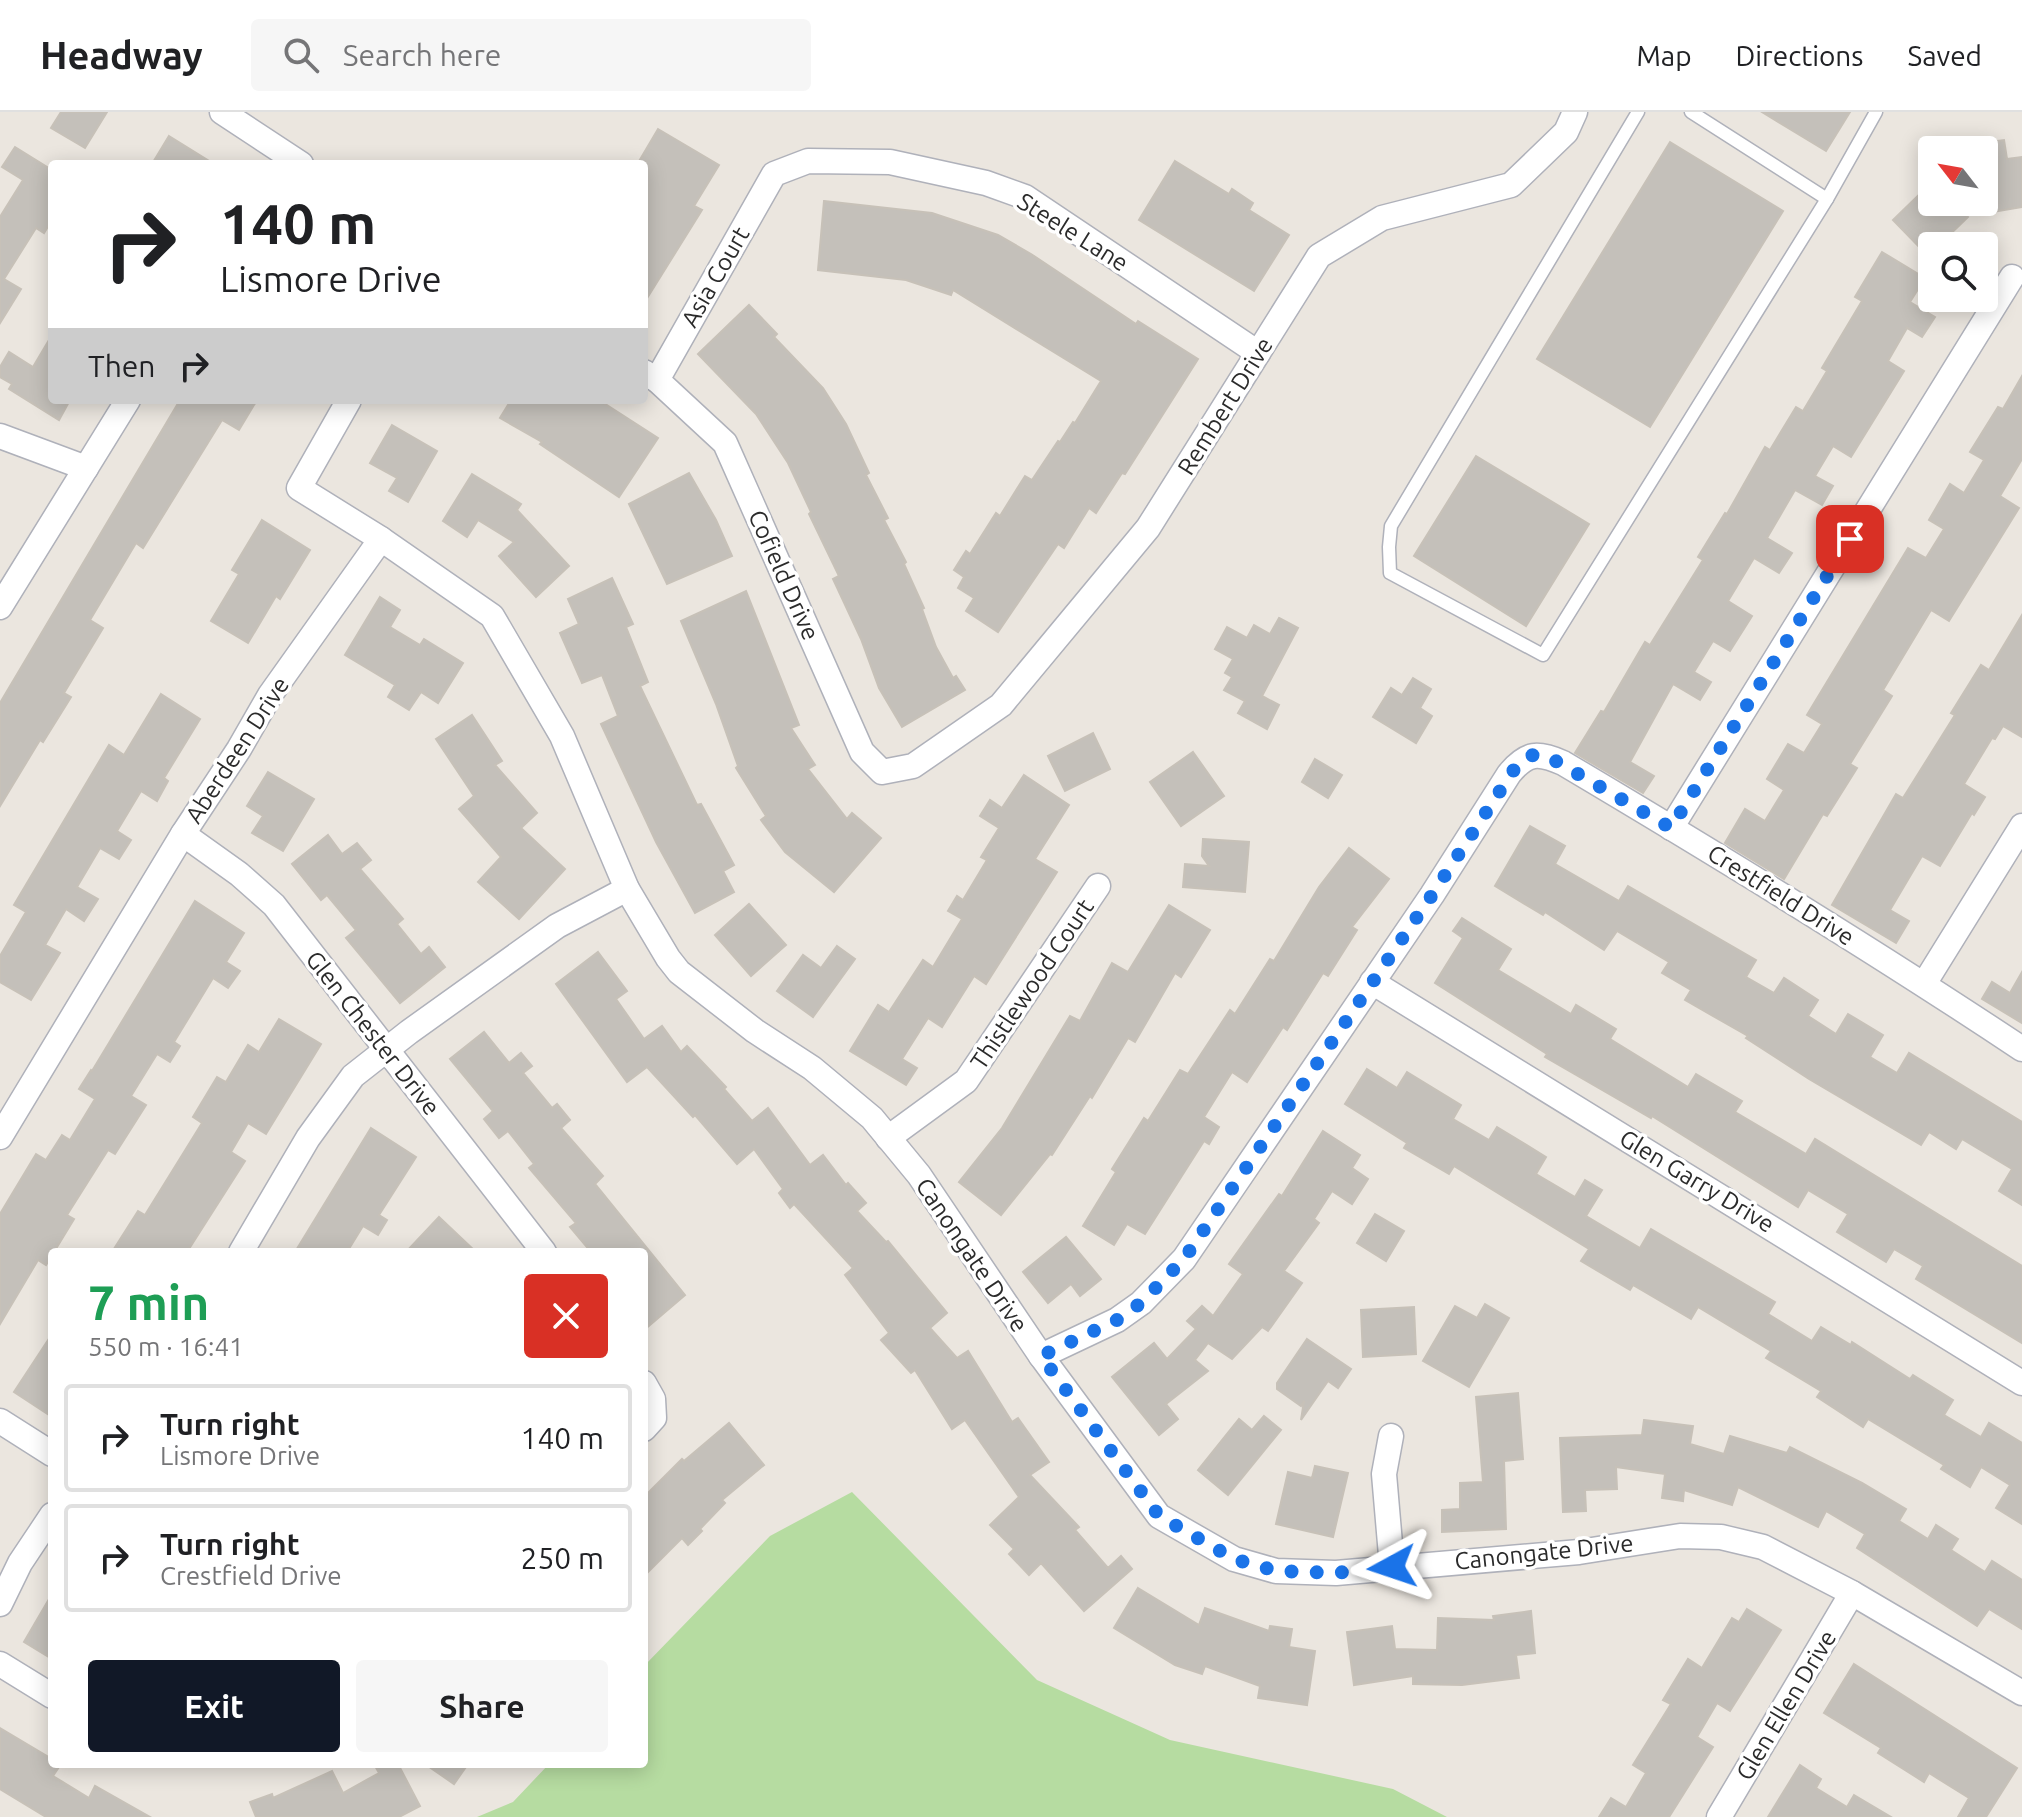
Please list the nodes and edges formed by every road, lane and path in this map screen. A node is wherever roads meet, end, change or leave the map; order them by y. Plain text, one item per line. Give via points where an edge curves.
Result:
1 (222, 112) edge
2 (1575, 112) edge
3 (1638, 112) edge
4 (1691, 112) edge
5 (1876, 112) edge
6 (276, 157) edge
7 (774, 174) joint
8 (1827, 199) junction
9 (2012, 277) dead end
10 (1258, 353) junction
11 (650, 376) edge
12 (126, 404) edge
13 (347, 404) edge
14 (0, 436) edge
15 (86, 468) junction
16 (381, 539) junction
17 (0, 607) edge
18 (913, 766) joint
19 (2022, 826) edge
20 (1671, 828) junction
21 (183, 834) junction
22 (1098, 886) dead end
23 (627, 889) junction
24 (1372, 982) junction
25 (1924, 984) junction
26 (2022, 1049) edge
27 (385, 1051) junction
28 (0, 1137) edge
29 (888, 1138) junction
30 (243, 1248) edge
31 (541, 1248) edge
32 (1041, 1356) junction
33 (2022, 1383) edge
34 (648, 1390) edge
35 (0, 1421) edge
36 (648, 1425) edge
37 (1391, 1436) dead end
38 (48, 1451) edge
39 (48, 1521) edge
40 (1392, 1567) junction
41 (1852, 1593) junction
42 (0, 1604) edge
43 (0, 1664) edge
44 (2022, 1693) edge
45 (48, 1694) edge
46 (1719, 1817) edge

1 - 6 street
2 - 10 street, Rembert Drive via 1566,132 1511,185 1382,218 1319,256
3 - 8 lane via 1391,526 1390,573 1543,655
4 - 8 lane
5 - 8 lane
7 - 10 street, Steele Lane via 808,161 890,162 1025,197
7 - 11 street, Asia Court
9 - 20 street
10 - 18 street, Rembert Drive via 1148,528 1001,705
11 - 18 street, Cofield Drive via 725,443 862,752 882,772
12 - 15 street
13 - 16 street via 299,488
14 - 15 street
15 - 17 street
16 - 21 street, Aberdeen Drive via 270,695
16 - 23 street, Canongate Drive via 492,616 562,736
19 - 25 street
20 - 24 street, Crestfield Drive via 1547,756 1519,762
20 - 25 street, Crestfield Drive
21 - 27 street, Glen Chester Drive via 274,905
21 - 28 street, Aberdeen Drive
22 - 29 street, Thistlewood Court via 966,1081
23 - 27 street via 557,926
23 - 29 street, Canongate Drive via 679,972 812,1068
24 - 32 street via 1184,1259 1117,1320
24 - 33 street, Glen Garry Drive
25 - 26 street, Crestfield Drive
27 - 30 street via 353,1076 331,1106
27 - 31 street, Glen Chester Drive
29 - 32 street, Canongate Drive via 919,1175
32 - 40 street, Canongate Drive via 1159,1516 1234,1559 1276,1571 1336,1573
34 - 36 street via 654,1418
35 - 38 street
37 - 40 street via 1384,1474
39 - 42 street
40 - 41 street, Canongate Drive via 1579,1552 1680,1536 1721,1537 1763,1547
41 - 44 street, Canongate Drive
41 - 46 street, Glen Ellen Drive
43 - 45 street

